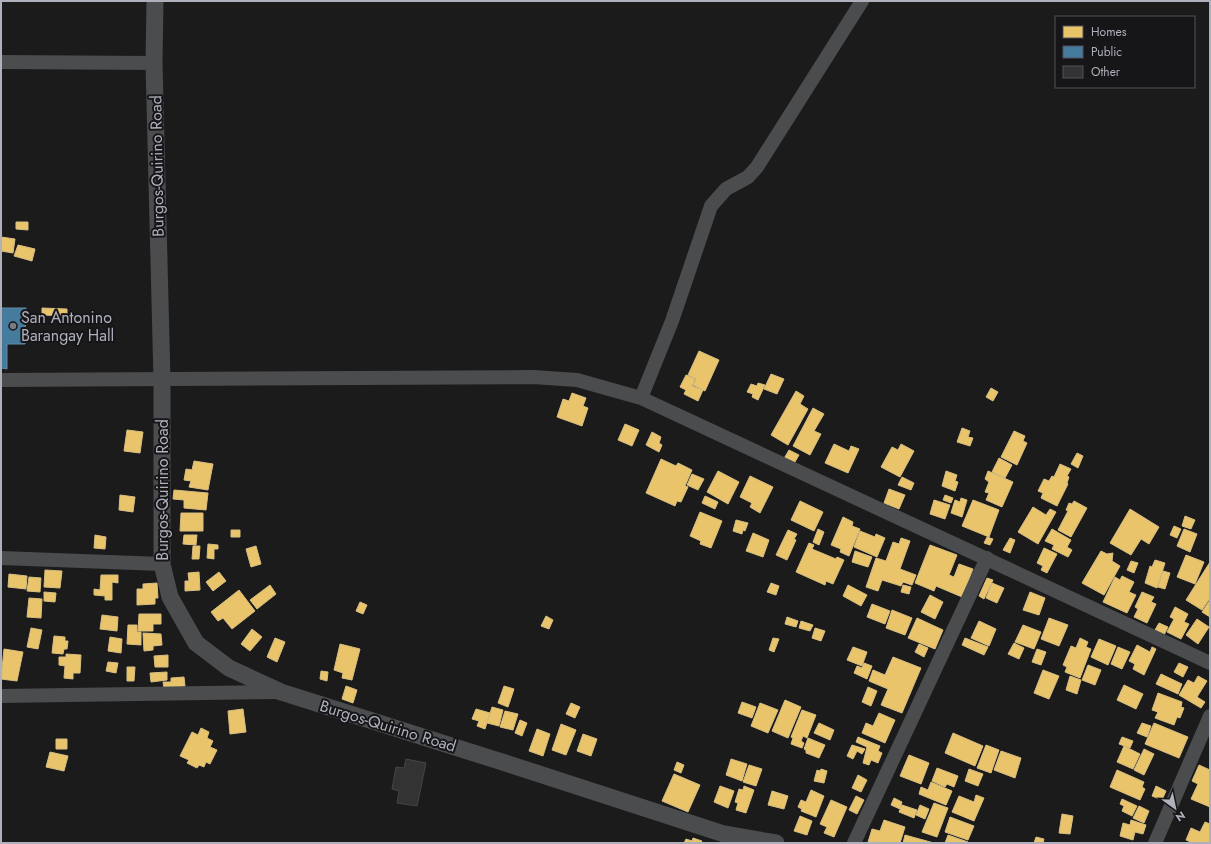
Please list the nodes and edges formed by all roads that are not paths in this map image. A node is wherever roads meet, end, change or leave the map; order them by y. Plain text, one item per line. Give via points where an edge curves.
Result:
1 (155, 1) edge
2 (862, 1) edge
3 (1, 62) edge
4 (154, 64) junction
5 (1, 380) edge
6 (162, 380) junction
7 (641, 398) junction
8 (1, 558) edge
9 (987, 558) junction
10 (162, 564) junction
11 (1210, 663) edge
12 (281, 692) junction
13 (1, 696) edge
14 (1210, 716) edge
15 (776, 843) edge
16 (854, 843) edge
17 (1155, 843) edge

1 - 4 street, Burgos-Quirino Road
2 - 7 street via 760,163 748,176 726,188 711,206 672,321
3 - 4 street
4 - 6 street, Burgos-Quirino Road
5 - 6 street
6 - 7 street via 532,377 577,380
6 - 10 street, Burgos-Quirino Road
7 - 9 street
8 - 10 street
9 - 11 street
9 - 16 street
10 - 12 street, Burgos-Quirino Road via 170,597 196,643 229,668
12 - 13 street
12 - 15 street, Burgos-Quirino Road via 724,834
14 - 17 street

